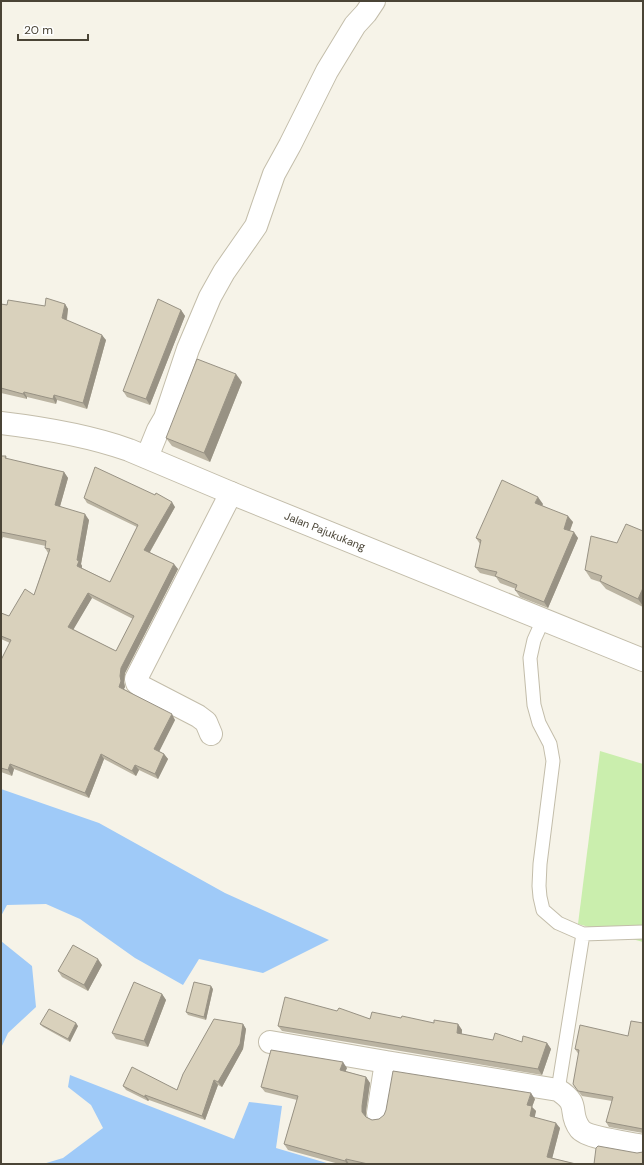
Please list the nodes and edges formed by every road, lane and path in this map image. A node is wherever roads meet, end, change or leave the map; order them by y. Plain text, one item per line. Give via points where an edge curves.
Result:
1 (374, 1) edge
2 (1, 423) edge
3 (147, 457) junction
4 (231, 493) junction
5 (543, 620) junction
6 (643, 660) edge
7 (211, 734) dead end
8 (643, 932) edge
9 (582, 940) junction
10 (270, 1042) dead end
11 (386, 1062) junction
12 (558, 1090) junction
13 (378, 1113) dead end
14 (643, 1146) edge

1 - 3 street via 355,25 324,78 274,174 256,226 215,287 188,349 165,418
2 - 3 street, Jalan Pajukukang via 116,445
3 - 4 street, Jalan Pajukukang
4 - 5 street, Jalan Pajukukang
4 - 7 street via 136,679 142,688 198,716 206,722
5 - 6 street, Jalan Pajukukang
5 - 9 lane via 534,640 530,658 534,705 539,723 550,744 553,762 540,864 540,897 543,910
8 - 9 lane
9 - 12 lane
10 - 11 street
11 - 12 street
11 - 13 street
12 - 14 street via 571,1100 576,1120 583,1132

